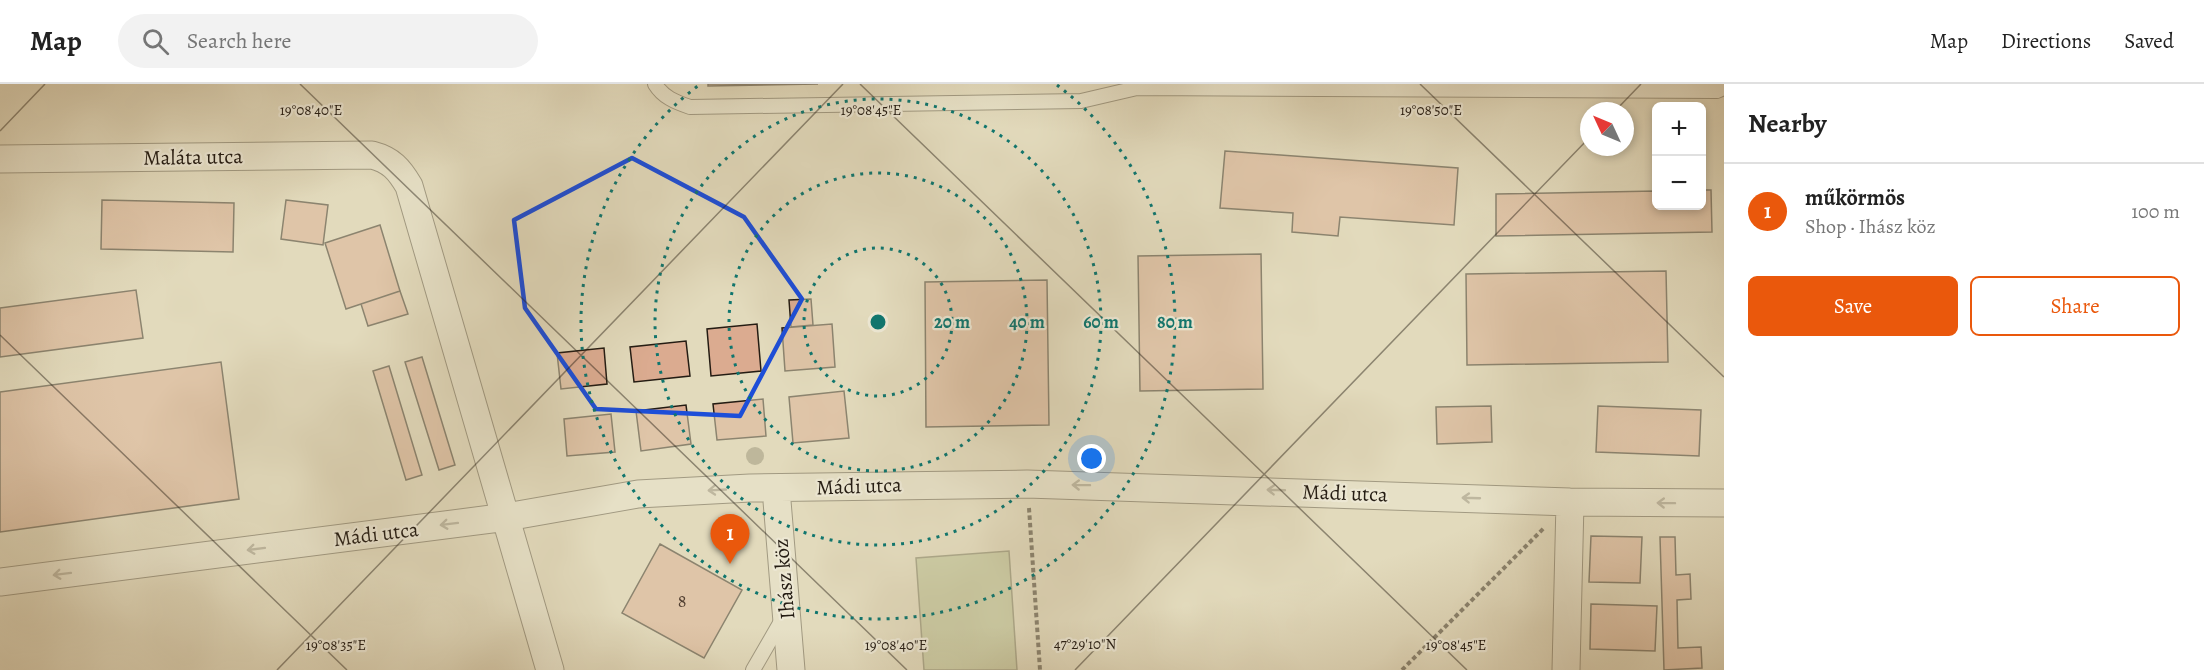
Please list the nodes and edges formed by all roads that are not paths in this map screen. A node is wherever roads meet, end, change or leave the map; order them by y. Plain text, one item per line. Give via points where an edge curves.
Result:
1 (655, 84) edge
2 (1724, 88) edge
3 (0, 159) edge
4 (776, 489) junction
5 (1570, 502) junction
6 (1724, 503) edge
7 (507, 517) junction
8 (0, 582) edge
9 (787, 611) junction
10 (550, 670) edge
11 (753, 670) edge
12 (791, 670) edge
13 (1566, 670) edge

1 - 2 lane via 673,102 690,107 1081,101 1137,88
3 - 7 street, Maláta utca via 372,155 398,167 409,186
5 -> 4 street, Mádi utca via 1027,484
4 -> 7 street, Mádi utca via 638,494
4 - 9 street, Ihász köz
6 -> 5 street, Mádi utca
5 - 13 street
7 -> 8 street, Mádi utca
7 - 10 street
9 - 11 lane
9 - 12 street, Ihász köz

